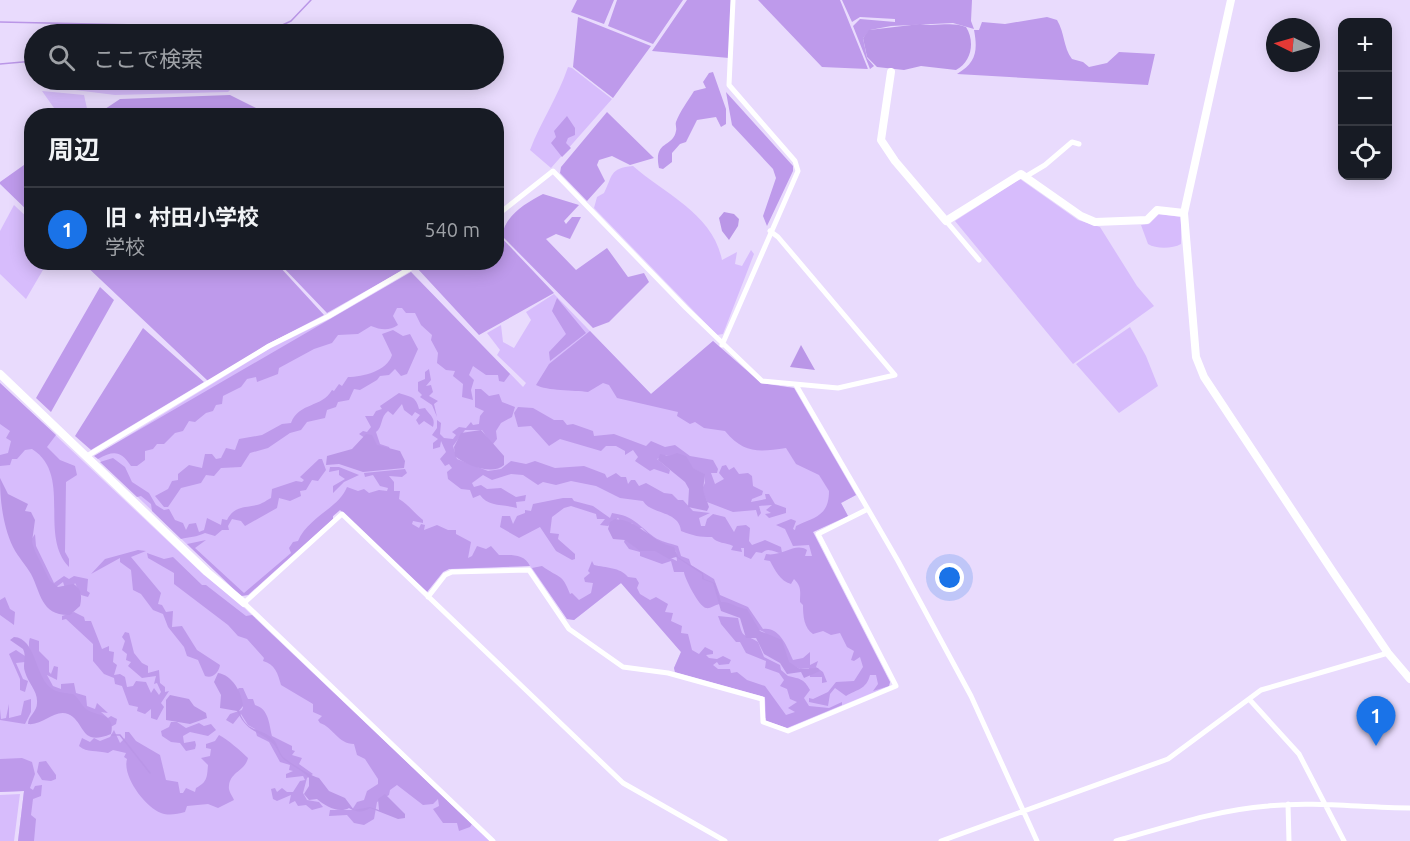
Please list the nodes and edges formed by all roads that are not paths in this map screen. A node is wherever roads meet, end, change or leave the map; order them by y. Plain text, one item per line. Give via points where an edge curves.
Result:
1 (733, 0) edge
2 (1231, 0) edge
3 (891, 72) dead end
4 (1079, 144) dead end
5 (1025, 177) junction
6 (504, 210) edge
7 (1184, 213) junction
8 (946, 221) junction
9 (770, 231) junction
10 (979, 260) dead end
11 (408, 270) edge
12 (722, 345) junction
13 (0, 374) edge
14 (796, 386) junction
15 (87, 456) junction
16 (868, 509) junction
17 (428, 597) junction
18 (244, 603) junction
19 (1388, 652) junction
20 (1410, 679) edge
21 (1249, 699) junction
22 (1288, 804) junction
23 (1325, 807) junction
24 (1410, 808) edge
25 (1025, 812) junction
26 (493, 841) edge
27 (725, 841) edge
28 (941, 841) edge
29 (1037, 841) edge
30 (1116, 841) edge
31 (1289, 841) edge
32 (1344, 841) edge

1 - 9 street via 729,85 798,165 796,178
2 - 7 street
3 - 8 street via 881,140
4 - 5 street via 1072,142
5 - 7 street via 1080,216 1095,222 1147,220 1157,210
5 - 8 street via 1021,174
6 - 12 street via 553,171
7 - 19 street via 1194,347 1202,372
8 - 10 street
9 - 12 street
9 - 14 street via 895,375 844,388
11 - 15 street via 269,346
12 - 14 street via 762,381
13 - 15 street
14 - 16 street
15 - 18 street
16 - 17 street via 818,534 896,686 788,731 763,722 762,699 668,673 623,667 569,629 529,570 452,572
16 - 25 street via 971,696
17 - 18 street via 342,514
17 - 27 street via 623,783
18 - 26 street
19 - 20 street
19 - 21 street via 1261,690
21 - 23 street via 1299,754
21 - 25 street via 1168,759
22 - 23 street
22 - 30 street via 1218,812
22 - 31 street
23 - 24 street
23 - 32 street
25 - 28 street
25 - 29 street

